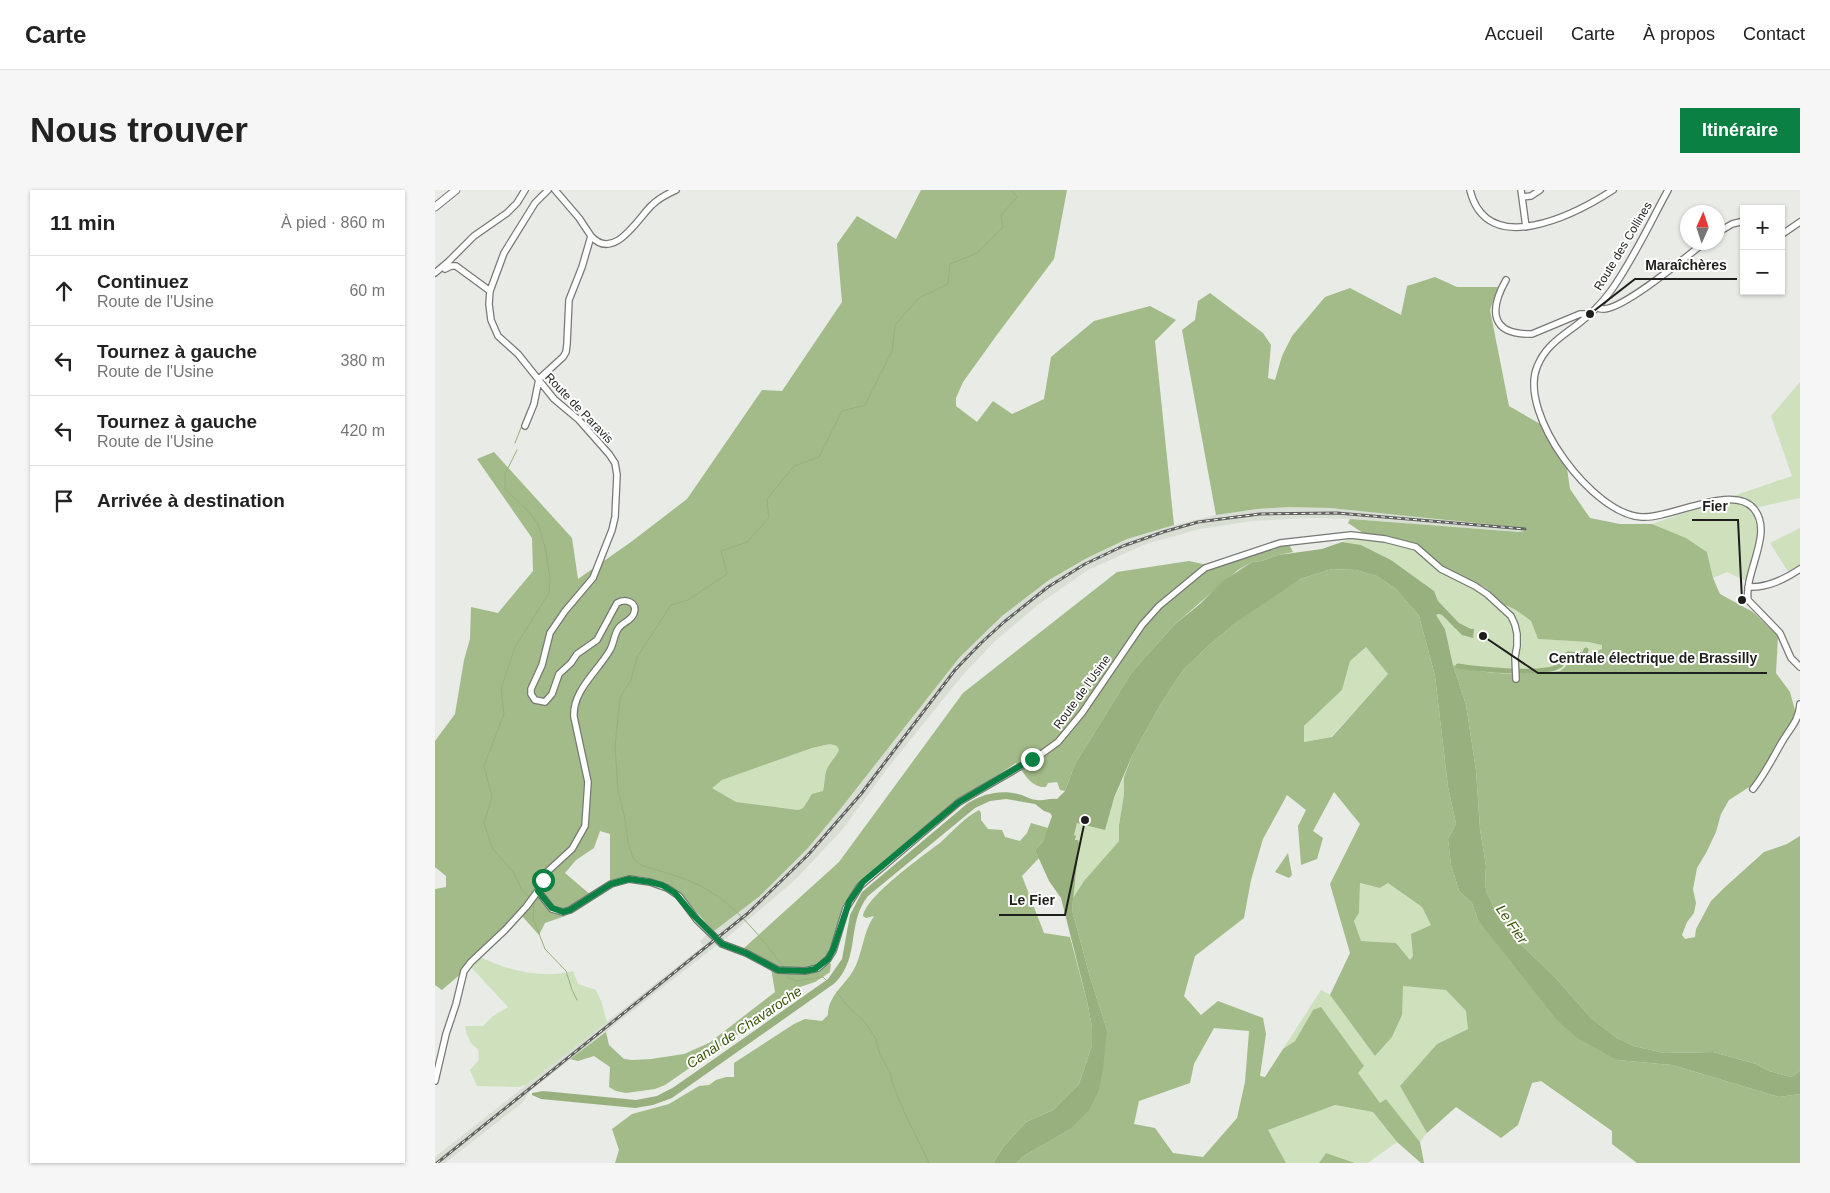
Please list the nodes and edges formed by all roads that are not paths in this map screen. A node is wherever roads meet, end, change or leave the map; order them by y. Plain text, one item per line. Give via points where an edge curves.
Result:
1 (456, 190) edge
2 (525, 190) edge
3 (548, 190) edge
4 (555, 190) edge
5 (676, 190) edge
6 (1470, 190) edge
7 (1521, 190) edge
8 (1540, 190) edge
9 (1613, 190) edge
10 (1668, 190) edge
11 (1522, 197) junction
12 (435, 207) edge
13 (1740, 222) edge
14 (1800, 222) edge
15 (1527, 227) junction
16 (1725, 228) edge
17 (1785, 232) edge
18 (591, 236) junction
19 (1694, 250) edge
20 (437, 271) edge
21 (1506, 280) dead end
22 (490, 291) junction
23 (1597, 306) junction
24 (1590, 314) junction
25 (539, 380) junction
26 (525, 426) dead end
27 (1800, 569) edge
28 (1749, 587) junction
29 (1800, 666) edge
30 (1515, 674) dead end
31 (1800, 704) edge
32 (1753, 789) dead end
33 (538, 891) junction
34 (435, 1082) edge

1 - 12 main road
2 - 20 street via 507,214 473,236
3 - 22 street, Route de Paravis via 538,199 509,243
4 - 18 street
5 - 18 street via 653,204 615,242 603,244
6 - 15 street via 1477,207 1493,222 1510,228
7 - 11 street
8 - 11 street
9 - 15 street via 1579,210
10 - 23 street, Route des Collines via 1615,285
11 - 15 street
13 - 16 street
14 - 17 street
18 - 25 street via 583,267 569,300 566,352
19 - 23 street via 1634,294 1607,308
20 - 22 street via 455,266
21 - 24 street via 1495,311 1499,324 1505,328 1532,334 1580,314
22 - 25 street, Route de Paravis via 489,307 498,336
23 - 24 street, Route des Collines
24 - 28 street, Route des Collines via 1550,345 1535,372 1535,401 1551,438 1571,469 1614,508 1629,515 1641,518 1658,516 1729,499 1750,504 1759,516 1761,528
25 - 26 street
25 - 33 street, Route de Paravis via 609,454 616,468 612,530 595,574 549,637 542,665 531,689 535,700 545,702 549,698 559,674 577,654 595,642 617,603 626,600 634,607 633,614 618,628 611,649 578,696 574,707 588,782 585,826 572,849 548,871
27 - 28 street via 1773,584
28 - 29 street via 1749,602 1780,633 1791,658
30 - 33 street, Route de l'Usine via 1517,634 1511,616 1487,594 1441,569 1416,547 1351,535 1280,542 1205,568 1163,603 1142,625 1082,713 1058,742 959,802 863,882 849,902 833,950 818,968 778,970 722,944 675,893 662,885 629,879 611,884 563,912 552,908
31 - 32 street via 1796,723
33 - 34 street via 511,924 464,971

